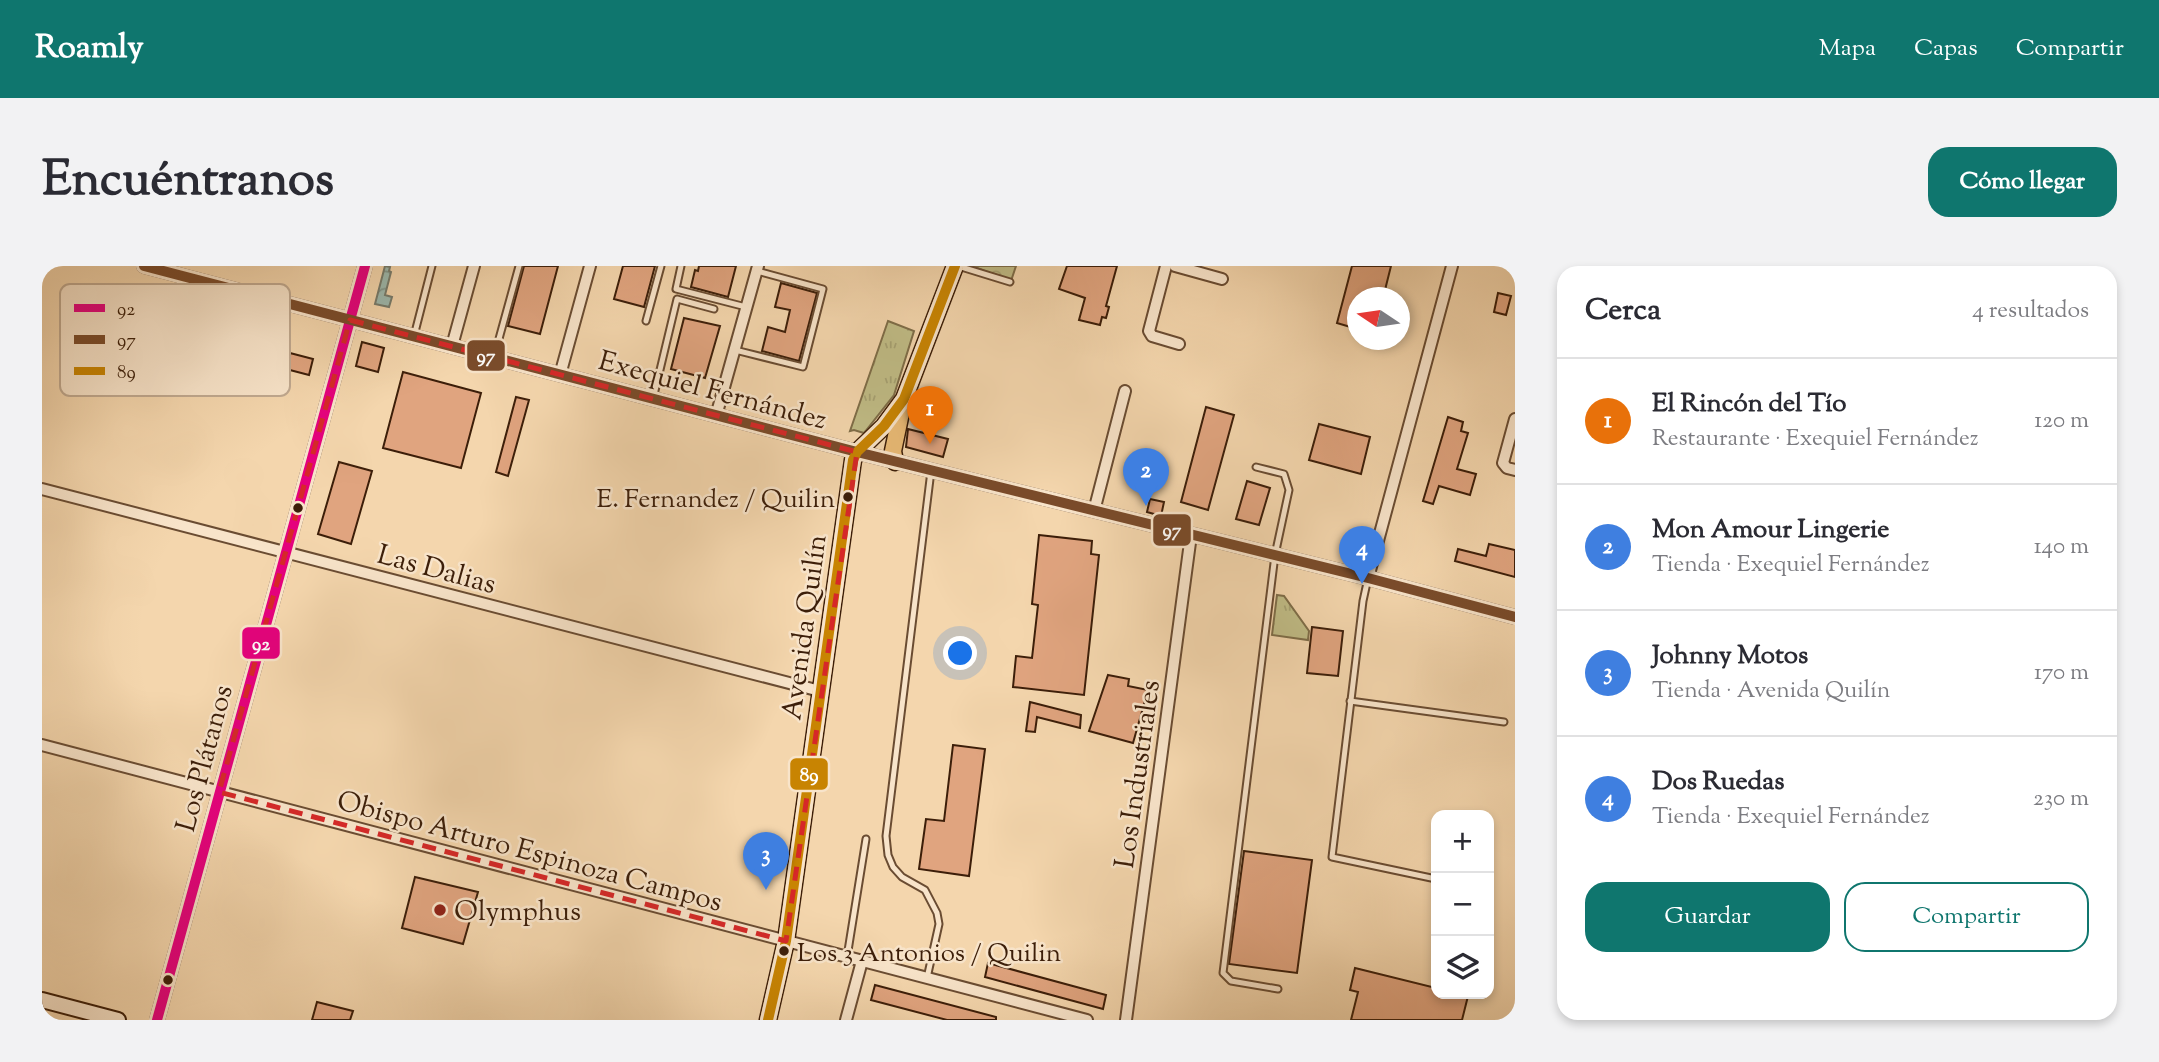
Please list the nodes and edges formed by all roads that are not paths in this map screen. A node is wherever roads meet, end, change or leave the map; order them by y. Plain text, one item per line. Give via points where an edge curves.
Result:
1 (144, 266) edge
2 (365, 266) edge
3 (432, 266) edge
4 (474, 266) edge
5 (519, 266) edge
6 (590, 266) edge
7 (661, 266) edge
8 (681, 266) edge
9 (957, 266) edge
10 (1166, 266) edge
11 (1175, 266) edge
12 (1452, 266) edge
13 (757, 269) edge
14 (1222, 278) dead end
15 (1010, 282) dead end
16 (213, 284) edge
17 (290, 304) edge
18 (746, 307) junction
19 (714, 309) dead end
20 (350, 320) junction
21 (646, 321) dead end
22 (414, 336) junction
23 (1179, 344) dead end
24 (452, 346) junction
25 (735, 350) junction
26 (494, 357) junction
27 (560, 375) junction
28 (1125, 391) dead end
29 (904, 398) junction
30 (653, 399) junction
31 (716, 416) junction
32 (1515, 419) edge
33 (857, 453) junction
34 (895, 462) junction
35 (1256, 467) dead end
36 (1515, 470) edge
37 (931, 471) junction
38 (42, 489) edge
39 (1094, 511) junction
40 (1191, 535) junction
41 (285, 552) junction
42 (1275, 555) junction
43 (1368, 578) junction
44 (1515, 617) edge
45 (820, 691) junction
46 (1350, 701) junction
47 (1504, 722) dead end
48 (42, 745) edge
49 (219, 792) junction
50 (866, 839) dead end
51 (1431, 878) edge
52 (786, 941) junction
53 (847, 957) junction
54 (862, 961) junction
55 (927, 978) junction
56 (1278, 989) dead end
57 (42, 1000) edge
58 (118, 1020) edge
59 (157, 1020) edge
60 (768, 1020) edge
61 (846, 1020) edge
62 (1087, 1020) edge
63 (1126, 1020) edge

1 - 16 street, Exequiel Fernández
2 - 20 street, Los Plátanos
3 - 22 lane
4 - 24 street
5 - 26 lane
6 - 27 street
7 - 21 lane
8 - 18 lane via 676,289
9 - 15 lane
9 - 29 main road
10 - 23 street via 1149,331
11 - 14 street
12 - 43 street
13 - 18 street
13 - 25 lane via 823,289 803,367
17 - 20 street, Exequiel Fernández
18 - 25 street
19 - 30 lane via 677,299
20 - 22 street, Exequiel Fernández
20 - 41 street, Los Plátanos
22 - 24 street, Exequiel Fernández
24 - 26 street, Exequiel Fernández
25 - 31 street
26 - 27 street, Exequiel Fernández
27 - 30 street, Exequiel Fernández
28 - 39 street
29 - 33 main road
29 - 34 main road via 893,451
30 - 31 street, Exequiel Fernández
31 - 33 street, Exequiel Fernández
32 - 36 street via 1503,463
33 - 34 street, Exequiel Fernández
33 - 45 main road, Avenida Quilín
34 - 37 street, Exequiel Fernández
35 - 42 lane via 1284,474 1289,490
37 - 39 street, Exequiel Fernández
37 - 55 lane via 887,836 893,867 925,890 937,912 939,923
38 - 41 street, Las Dalias
39 - 40 street, Exequiel Fernández
40 - 42 street, Exequiel Fernández
40 - 63 street, Los Industriales
41 - 45 street, Las Dalias
41 - 49 street, Los Plátanos
42 - 43 street, Exequiel Fernández
42 - 56 lane via 1223,973 1231,981
43 - 44 street, Exequiel Fernández
43 - 46 lane
45 - 52 main road, Avenida Quilín
46 - 47 lane
46 - 51 lane via 1332,857
48 - 49 street, Obispo Arturo Espinoza Campos
49 - 52 street, Obispo Arturo Espinoza Campos
49 - 59 street, Los Plátanos
50 - 53 lane
52 - 53 street, Obispo Arturo Espinoza Campos
52 - 60 main road, Avenida Quilín
53 - 54 street, Obispo Arturo Espinoza Campos
54 - 55 street, Obispo Arturo Espinoza Campos
54 - 61 street
55 - 62 street, Obispo Arturo Espinoza Campos
57 - 58 main road

